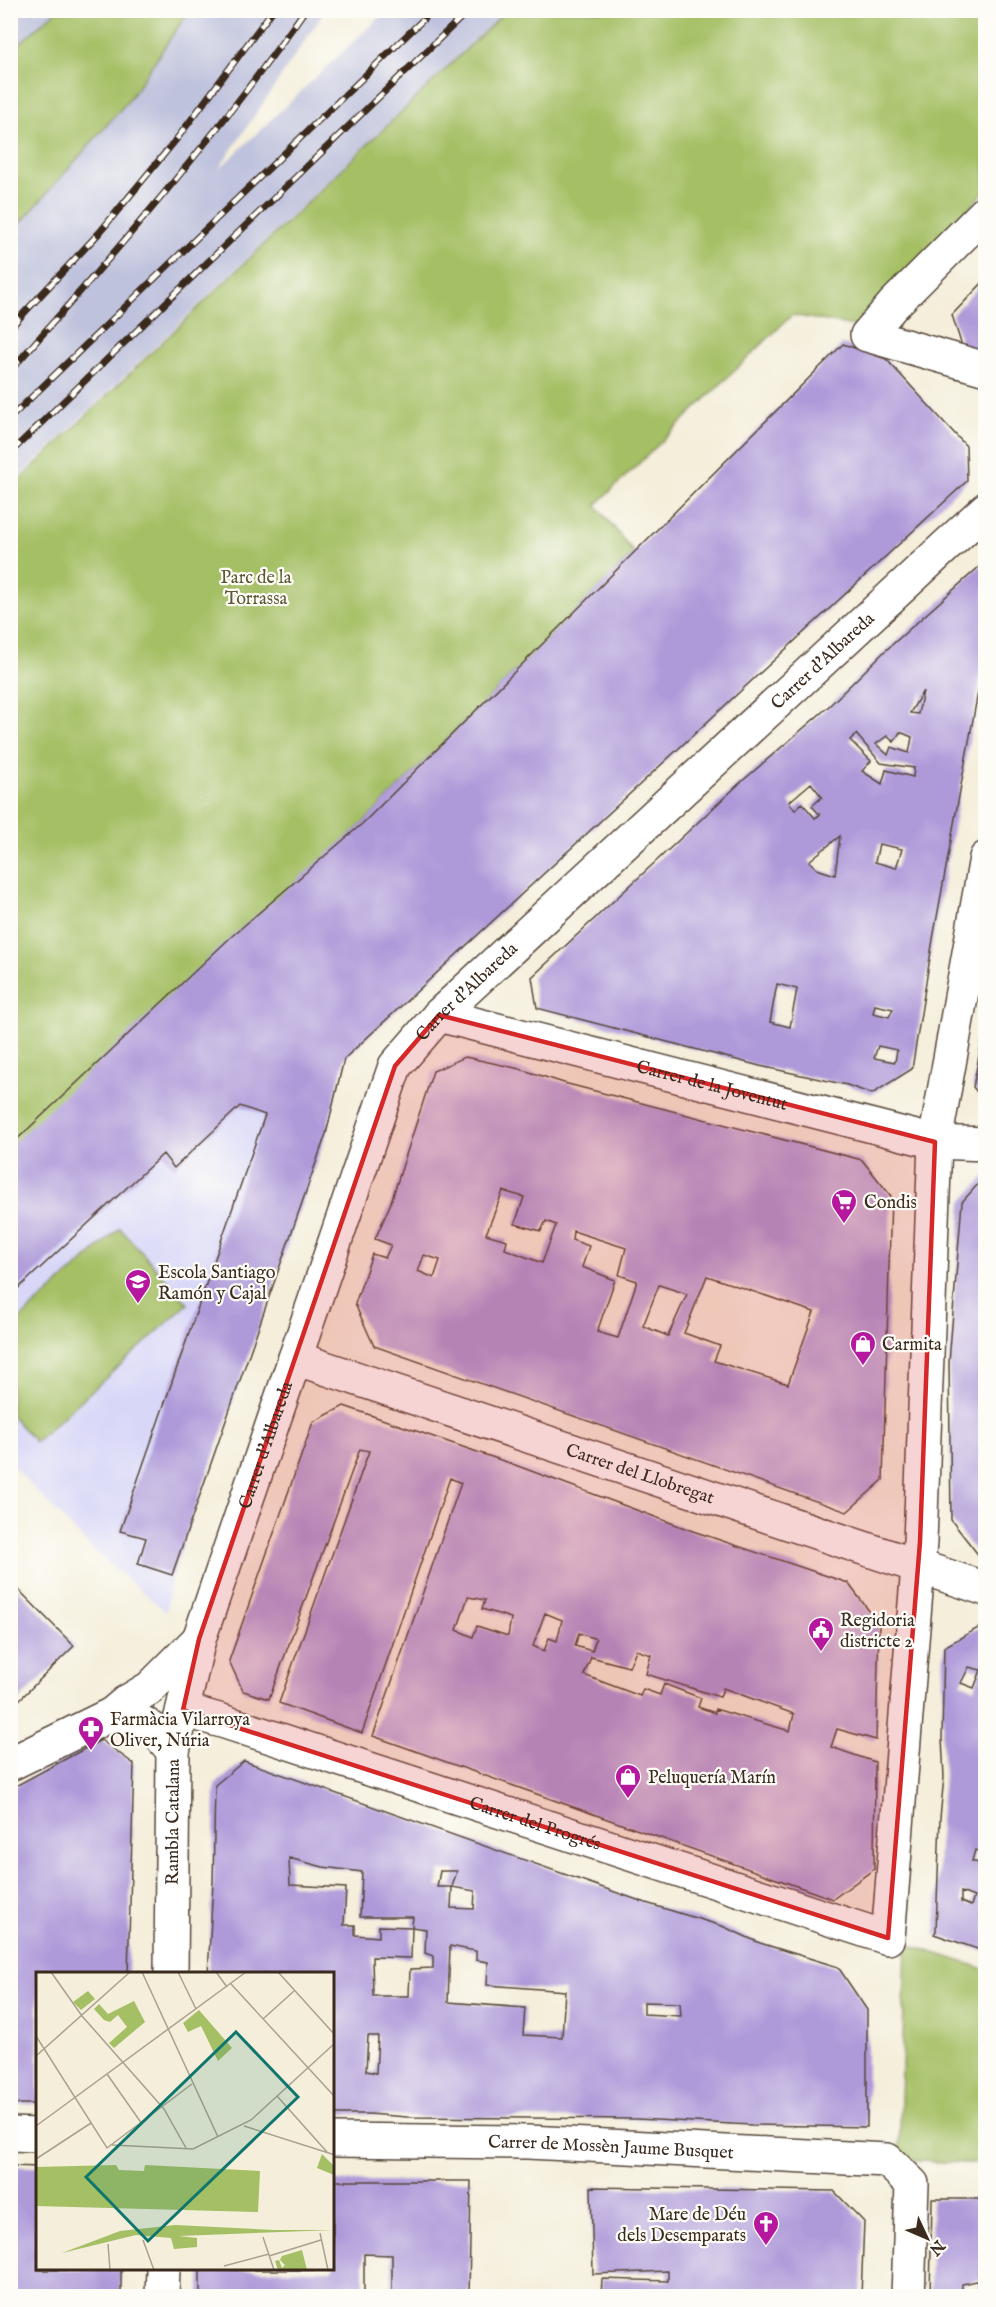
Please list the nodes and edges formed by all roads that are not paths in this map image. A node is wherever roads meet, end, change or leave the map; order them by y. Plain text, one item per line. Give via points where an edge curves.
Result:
1 (986, 212) edge
2 (986, 369) edge
3 (986, 509) edge
4 (986, 858) edge
5 (439, 1016) junction
6 (935, 1142) junction
7 (986, 1144) edge
8 (295, 1358) junction
9 (918, 1565) junction
10 (986, 1589) edge
11 (199, 1639) junction
12 (183, 1710) junction
13 (112, 1714) junction
14 (173, 1751) junction
15 (10, 1764) edge
16 (171, 1972) edge
17 (10, 2134) edge
18 (36, 2135) edge
19 (334, 2140) edge
20 (163, 2271) edge
21 (162, 2296) edge
22 (908, 2296) edge

1 - 2 street via 889,302 867,335
3 - 5 street, Carrer d'Albareda
4 - 6 street
5 - 6 street, Carrer de la Joventut
5 - 8 street, Carrer d'Albareda via 395,1066
6 - 7 street, Carrer de la Joventut
6 - 9 street
8 - 9 street, Carrer del Llobregat
8 - 11 street, Carrer d'Albareda
9 - 10 street, Carrer del Llobregat
9 - 12 street, Carrer del Progrés via 888,1938
11 - 12 street, Rambla Catalana
11 - 13 street via 150,1688
12 - 14 street, Rambla Catalana
13 - 14 street via 143,1723
13 - 15 street
14 - 16 street, Rambla Catalana
17 - 18 street
19 - 22 street, Carrer de Mossèn Jaume Busquet via 528,2142 887,2160 912,2184
20 - 21 street

